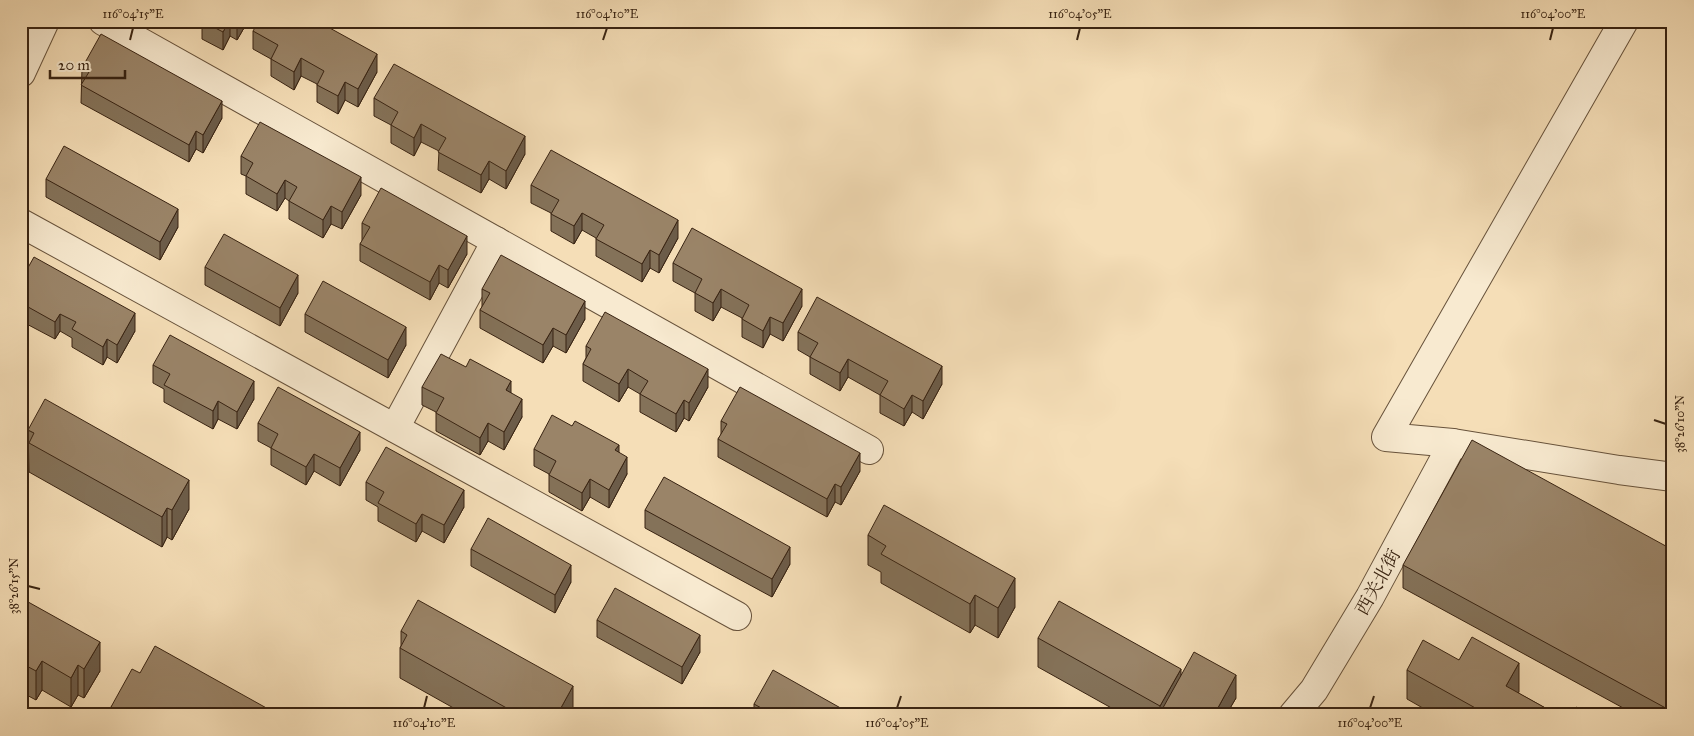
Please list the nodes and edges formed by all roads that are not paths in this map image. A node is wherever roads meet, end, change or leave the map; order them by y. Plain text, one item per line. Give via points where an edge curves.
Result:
1 (45, 21) edge
2 (103, 21) edge
3 (1624, 21) edge
4 (21, 73) edge
5 (21, 223) edge
6 (496, 241) junction
7 (395, 428) junction
8 (1453, 443) junction
9 (869, 450) dead end
10 (1673, 477) edge
11 (737, 616) dead end
12 (1294, 715) edge

1 - 4 street
2 - 6 street
3 - 8 street via 1386,436
5 - 7 street
6 - 7 street
6 - 9 street
7 - 11 street
8 - 10 street
8 - 12 street, 西关北街 via 1370,597 1314,690

